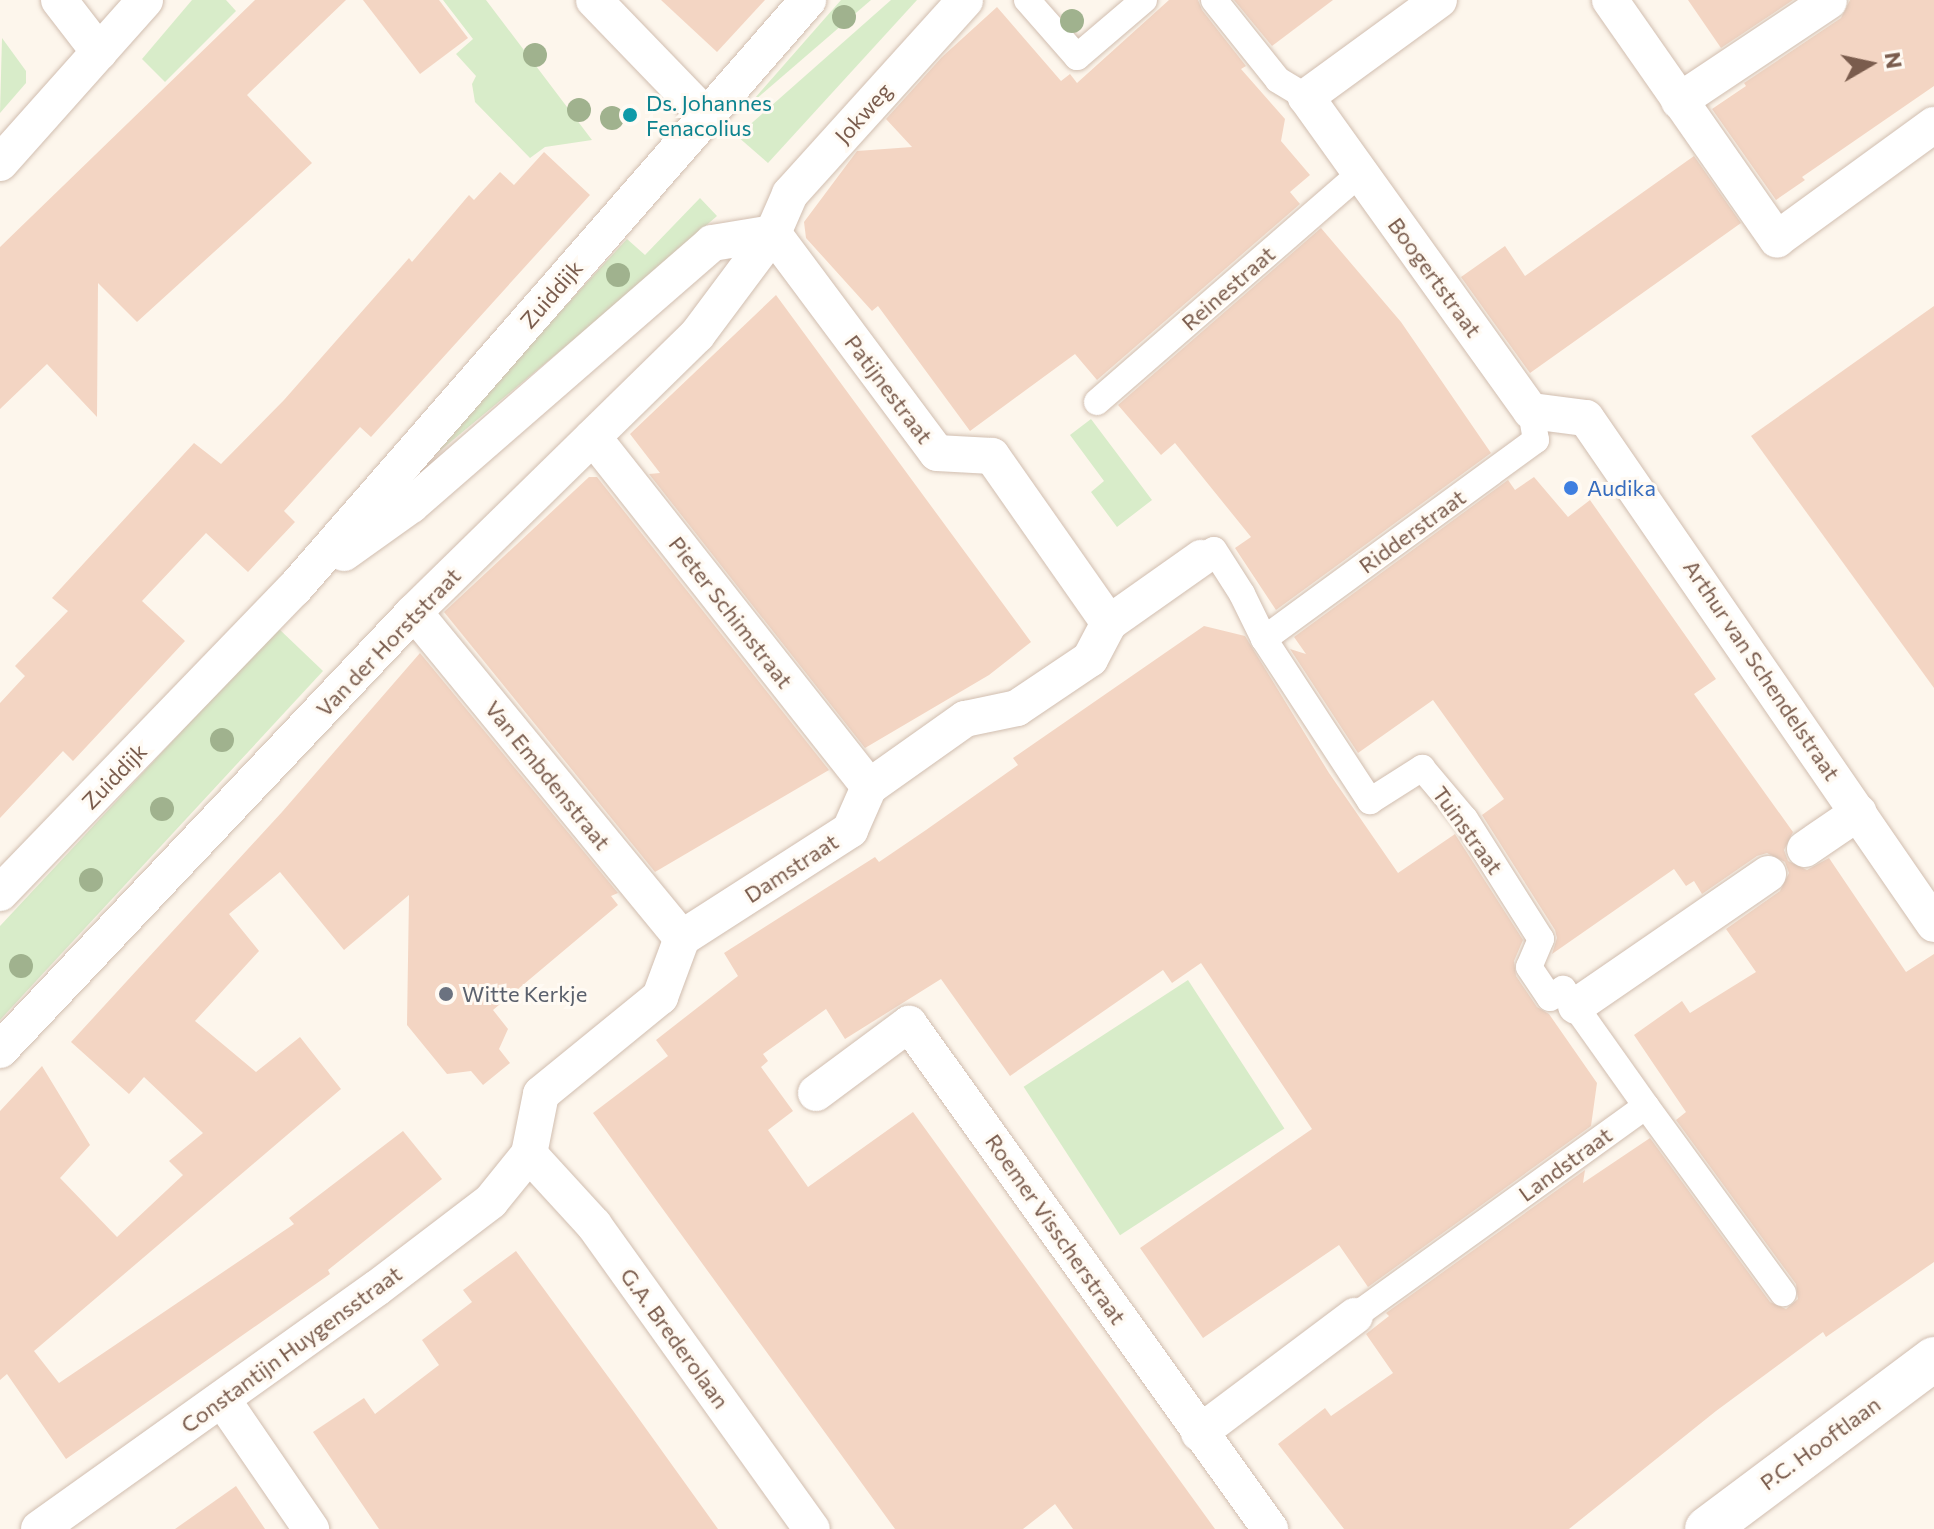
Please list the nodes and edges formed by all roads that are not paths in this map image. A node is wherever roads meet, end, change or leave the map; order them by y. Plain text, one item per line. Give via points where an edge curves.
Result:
1 (59, 0) edge
2 (145, 0) edge
3 (594, 0) edge
4 (808, 0) edge
5 (965, 0) edge
6 (1027, 0) edge
7 (1144, 0) edge
8 (1214, 0) edge
9 (1439, 0) edge
10 (1610, 0) edge
11 (1829, 1) edge
12 (99, 52) junction
13 (1306, 97) junction
14 (1679, 101) junction
15 (706, 116) junction
16 (1934, 125) edge
17 (0, 163) edge
18 (1360, 173) junction
19 (773, 233) junction
20 (1097, 402) dead end
21 (1531, 411) junction
22 (593, 437) junction
23 (1201, 558) joint
24 (294, 589) junction
25 (414, 612) junction
26 (1109, 623) junction
27 (1264, 639) junction
28 (869, 787) junction
29 (1859, 812) junction
30 (1805, 849) dead end
31 (1768, 874) dead end
32 (0, 893) edge
33 (1934, 924) edge
34 (682, 938) junction
35 (1576, 1006) junction
36 (0, 1050) edge
37 (816, 1093) dead end
38 (1646, 1106) junction
39 (529, 1154) junction
40 (1783, 1293) dead end
41 (1355, 1316) joint
42 (1934, 1359) edge
43 (222, 1399) junction
44 (1199, 1433) junction
45 (39, 1529) edge
46 (311, 1529) edge
47 (812, 1529) edge
48 (1270, 1529) edge
49 (1707, 1529) edge

1 - 12 street
2 - 12 street
3 - 15 street
4 - 15 street, Zuiddijk
5 - 19 street, Jokweg via 790,194
6 - 7 street via 1077,57
8 - 13 street, Boogertstraat via 1278,80
9 - 13 street
10 - 14 street
11 - 14 street
12 - 17 street
13 - 18 street, Boogertstraat
14 - 16 street via 1777,239
15 - 24 street, Zuiddijk
18 - 20 street, Reinestraat
18 - 21 street, Boogertstraat
19 - 22 street, Van der Horststraat via 697,335
19 - 24 street, Zuiddijk via 712,243 411,505
19 - 26 street, Patijnestraat via 937,453 992,456
21 - 27 street, Ridderstraat via 1536,440
21 - 29 street, Arthur van Schendelstraat via 1586,418
22 - 25 street, Van der Horststraat
22 - 28 street, Pieter Schimstraat
23 - 26 street
23 - 27 street via 1214,550
24 - 32 street, Zuiddijk
25 - 34 street, Van Embdenstraat
25 - 36 street, Van der Horststraat
26 - 28 street via 1090,659 1017,708 965,719
27 - 35 street, Tuinstraat via 1370,801 1422,768 1431,778 1465,819 1541,939 1529,967 1550,998 1563,989
28 - 34 street, Damstraat via 850,830
29 - 30 street
29 - 33 street, Arthur van Schendelstraat
31 - 35 street
34 - 39 street via 660,997 541,1094
35 - 38 street
37 - 44 street, Roemer Visscherstraat via 909,1024
38 - 40 street
38 - 41 street, Landstraat
39 - 43 street, Constantijn Huygensstraat via 491,1201
39 - 47 street, G.A. Brederolaan via 594,1225
41 - 44 street, Landstraat
42 - 49 street, P.C. Hooftlaan
43 - 45 street, Constantijn Huygensstraat
43 - 46 street
44 - 48 street, Roemer Visscherstraat

